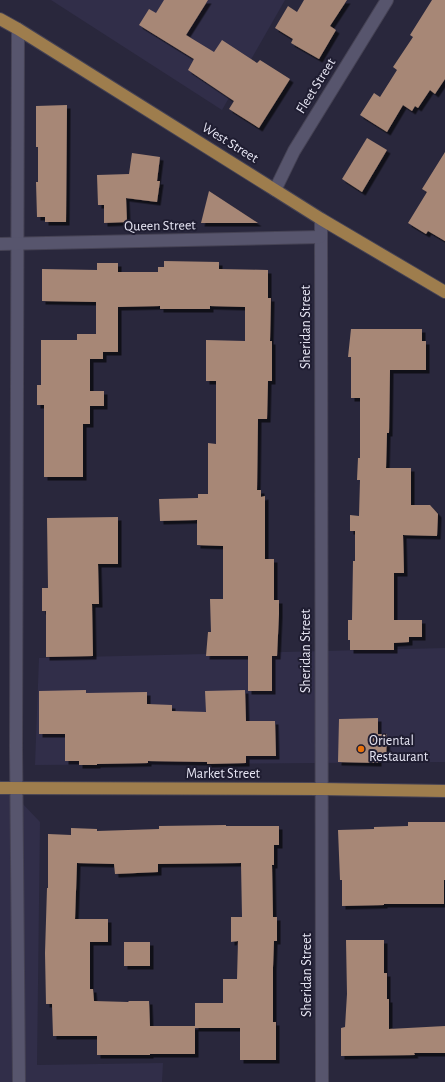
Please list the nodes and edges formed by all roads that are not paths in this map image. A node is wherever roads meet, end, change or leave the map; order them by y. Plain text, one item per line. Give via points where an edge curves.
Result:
1 (386, 0) edge
2 (0, 19) edge
3 (18, 29) junction
4 (275, 190) junction
5 (321, 220) junction
6 (320, 237) junction
7 (0, 244) edge
8 (17, 244) junction
9 (445, 292) edge
10 (0, 788) edge
11 (16, 788) junction
12 (321, 789) junction
13 (445, 791) edge
14 (19, 1082) edge
15 (322, 1082) edge

1 - 4 street, Fleet Street via 294,151
2 - 3 main road, West Street
3 - 4 main road, West Street
3 - 8 street
4 - 5 main road, West Street
5 - 6 street, Sheridan Street
5 - 9 main road, West Street
6 - 8 street, Queen Street
6 - 12 street, Sheridan Street
7 - 8 street, Queen Street
8 - 11 street
10 - 11 main road, Market Street
11 - 12 main road, Market Street
11 - 14 street
12 - 13 main road, Market Street
12 - 15 street, Sheridan Street

